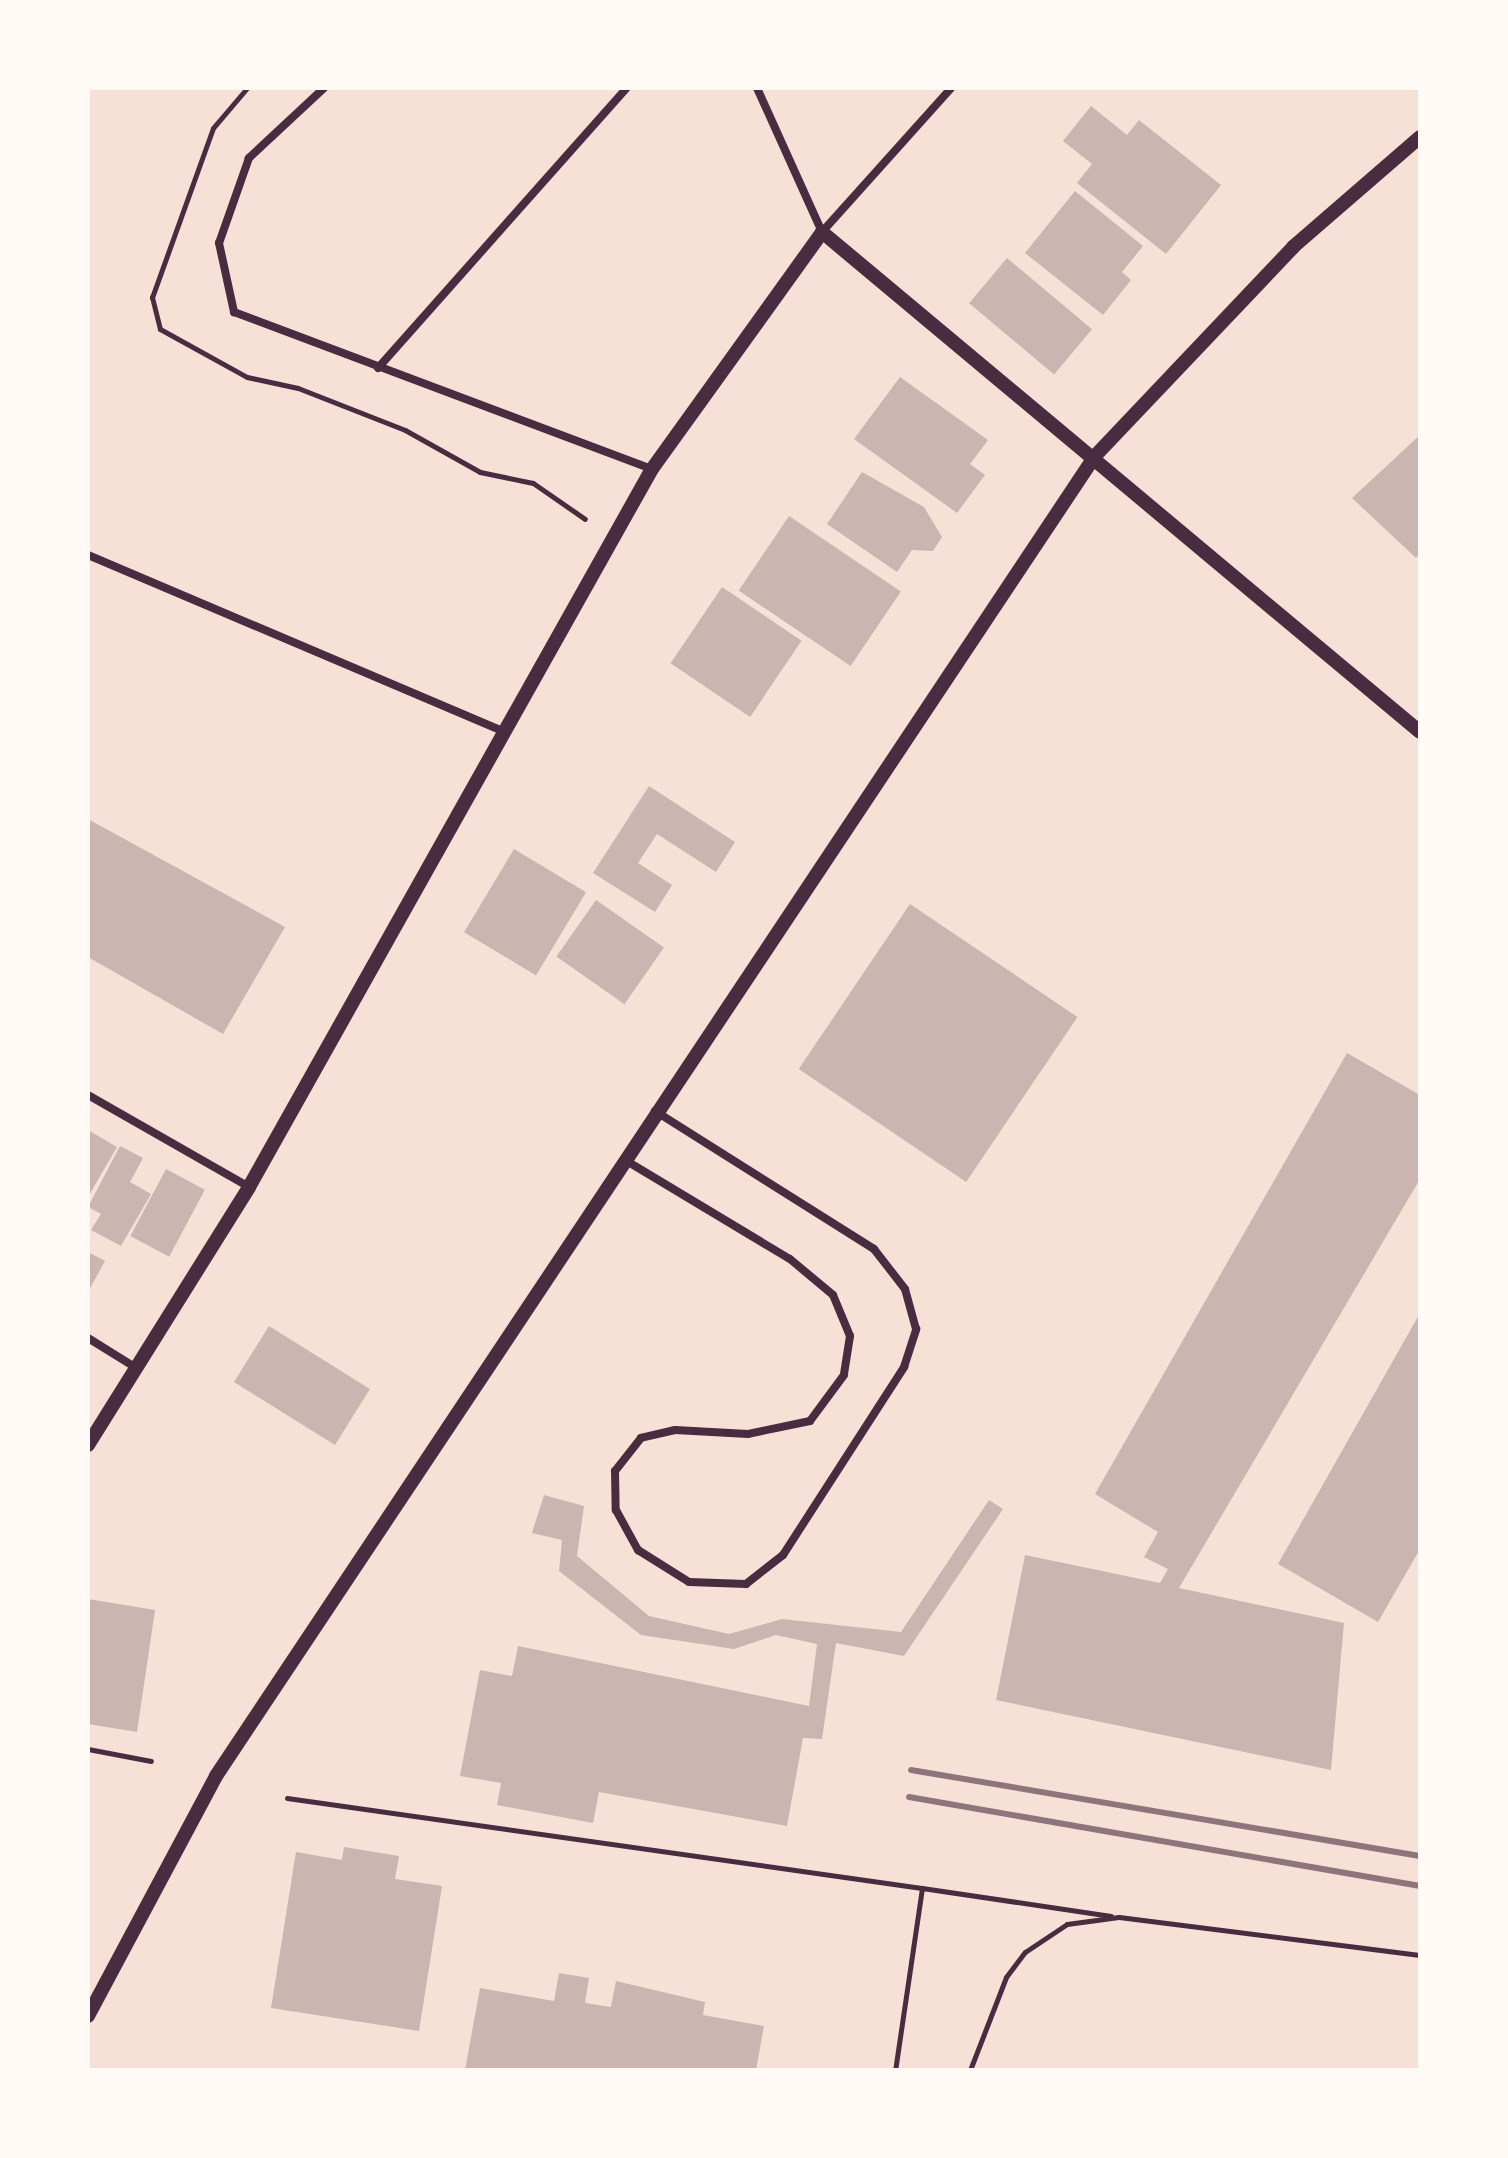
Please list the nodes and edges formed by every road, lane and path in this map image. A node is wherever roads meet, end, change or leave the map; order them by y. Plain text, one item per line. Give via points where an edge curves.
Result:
1 (324, 88) edge
2 (627, 88) edge
3 (757, 88) edge
4 (951, 88) edge
5 (1420, 137) edge
6 (822, 232) junction
7 (378, 368) junction
8 (1095, 456) junction
9 (652, 469) junction
10 (88, 555) edge
11 (503, 731) junction
12 (1420, 732) edge
13 (88, 1095) edge
14 (654, 1111) junction
15 (624, 1160) junction
16 (249, 1187) junction
17 (88, 1338) edge
18 (140, 1371) junction
19 (88, 1445) edge
20 (88, 1749) edge
21 (151, 1761) dead end
22 (287, 1798) dead end
23 (922, 1888) junction
24 (1119, 1917) junction
25 (1420, 1955) edge
26 (88, 2016) edge
27 (895, 2070) edge
28 (970, 2070) edge

1 - 7 street via 249,158 219,243 234,312
2 - 7 street
3 - 6 street
4 - 6 street
5 - 8 street via 1293,247
6 - 8 street
6 - 9 street
7 - 9 street
8 - 12 street
8 - 14 street
9 - 11 street
10 - 11 street
11 - 16 street
13 - 16 street
14 - 15 street
14 - 15 street via 874,1249 905,1289 916,1329 904,1367 783,1555 746,1584 689,1582 638,1550 616,1510 615,1471 641,1438 675,1430 748,1434 810,1421 844,1375 850,1336 833,1295 790,1259
15 - 26 street via 216,1776
16 - 18 street
17 - 18 street
18 - 19 street
20 - 21 path
22 - 23 path
23 - 24 path
23 - 27 path
24 - 25 path
24 - 28 path via 1067,1924 1025,1952 990,2009

